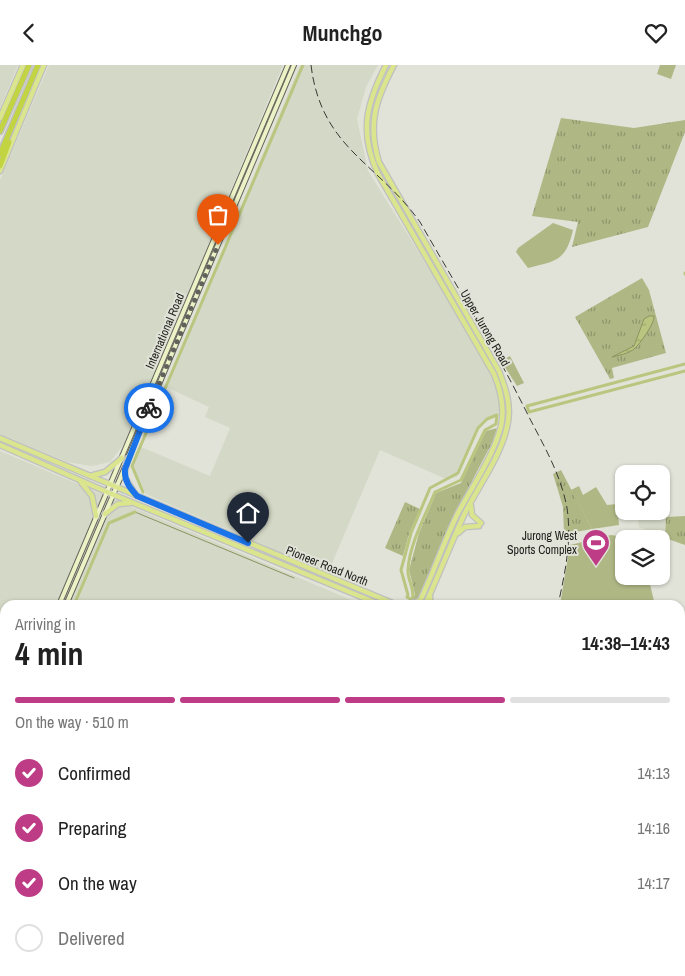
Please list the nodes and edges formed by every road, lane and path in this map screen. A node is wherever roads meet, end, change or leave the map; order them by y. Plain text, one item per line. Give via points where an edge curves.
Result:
1 (22, 65) edge
2 (29, 65) edge
3 (38, 65) edge
4 (44, 65) edge
5 (288, 65) edge
6 (294, 65) edge
7 (386, 65) edge
8 (394, 65) edge
9 (0, 118) edge
10 (13, 125) junction
11 (0, 131) edge
12 (0, 154) edge
13 (0, 166) edge
14 (0, 171) edge
15 (0, 438) edge
16 (0, 445) edge
17 (128, 457) junction
18 (122, 458) junction
19 (90, 476) junction
20 (80, 481) junction
21 (110, 484) junction
22 (116, 487) junction
23 (107, 492) junction
24 (113, 494) junction
25 (137, 496) junction
26 (467, 497) junction
27 (473, 499) junction
28 (134, 503) junction
29 (105, 514) junction
30 (96, 516) junction
31 (456, 535) junction
32 (430, 595) junction
33 (61, 600) edge
34 (68, 600) edge
35 (369, 600) edge
36 (386, 600) edge
37 (420, 600) edge
38 (428, 600) edge
39 (430, 600) edge

1 - 9 main road
2 - 11 highway
3 - 10 highway
4 - 14 main road
5 - 18 main road, International Road
6 - 17 main road, International Road
7 - 26 main road, Upper Jurong Road via 366,121 371,157 494,374 500,390 501,425
8 - 27 main road, Upper Jurong Road via 377,101 372,126 380,162 499,371 506,389 508,426
10 - 12 highway
10 - 13 highway
15 - 19 main road, Pioneer Road North
16 - 20 main road, Pioneer Road North
17 - 22 main road, International Road
17 - 25 main road via 124,476
18 - 19 main road via 105,472
18 - 21 main road, International Road
19 - 21 main road, Pioneer Road North
20 - 23 main road, Pioneer Road North
20 - 30 main road via 92,496
21 - 22 main road, Pioneer Road North
21 - 23 main road, International Road
22 - 24 main road, International Road
22 - 25 main road, Pioneer Road North
23 - 24 main road, Pioneer Road North
23 - 30 main road, International Road
24 - 28 main road, Pioneer Road North
24 - 29 main road, International Road
25 - 36 main road, Pioneer Road North
26 - 27 main road
26 - 37 main road, Upper Jurong Road
27 - 31 main road, Upper Jurong Road
27 - 31 main road via 472,515 480,524 465,527
28 - 29 main road via 118,504
28 - 35 main road, Pioneer Road North
29 - 34 main road, International Road
30 - 33 main road, International Road
31 - 32 main road, Upper Jurong Road
32 - 38 main road, Upper Jurong Road
32 - 39 main road

